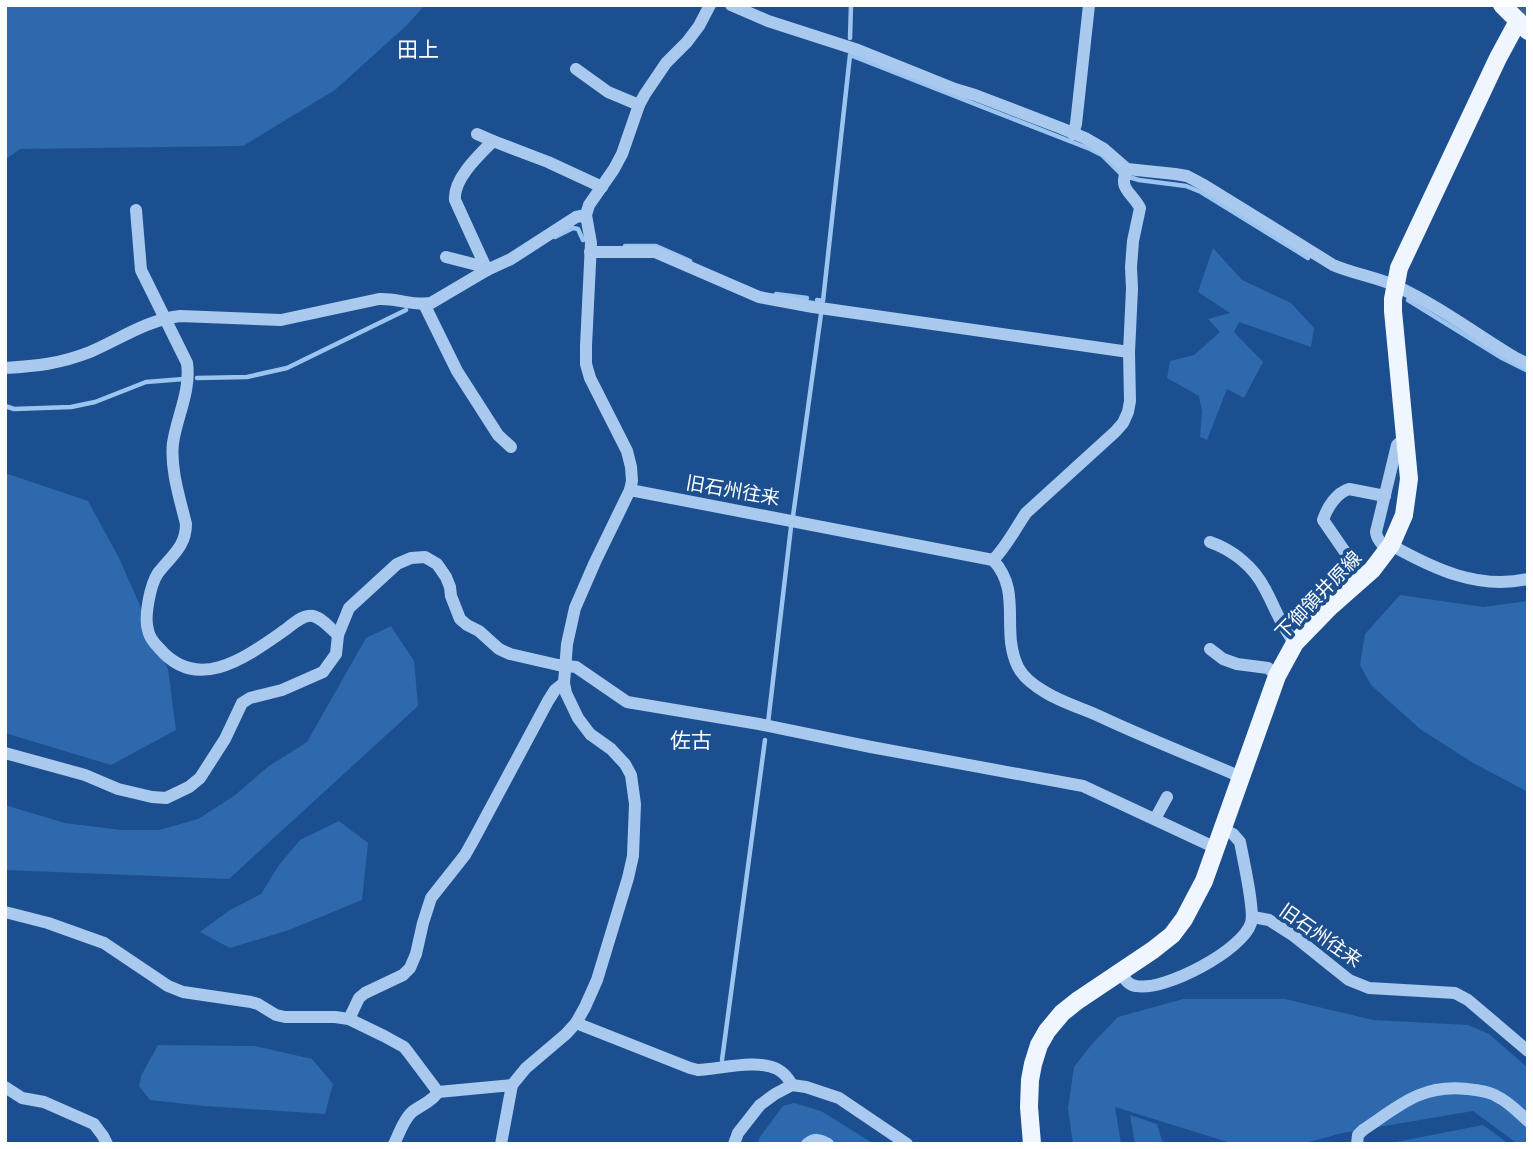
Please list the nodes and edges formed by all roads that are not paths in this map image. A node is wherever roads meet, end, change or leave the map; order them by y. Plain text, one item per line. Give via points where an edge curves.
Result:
1 (710, 5) edge
2 (731, 5) edge
3 (1089, 5) edge
4 (1502, 5) edge
5 (1523, 26) edge
6 (576, 69) dead end
7 (639, 105) junction
8 (477, 134) dead end
9 (1073, 134) junction
10 (493, 141) junction
11 (1125, 173) junction
12 (602, 187) junction
13 (136, 209) dead end
14 (586, 215) junction
15 (590, 252) junction
16 (446, 257) dead end
17 (486, 270) junction
18 (1395, 286) junction
19 (425, 304) junction
20 (166, 317) junction
21 (1129, 352) junction
22 (1528, 364) edge
23 (5, 368) edge
24 (1406, 437) junction
25 (511, 447) dead end
26 (630, 491) junction
27 (1385, 496) junction
28 (1210, 542) dead end
29 (1390, 547) junction
30 (993, 560) junction
31 (1363, 579) junction
32 (1528, 579) edge
33 (338, 635) junction
34 (1295, 643) junction
35 (1210, 649) dead end
36 (566, 666) junction
37 (1277, 676) junction
38 (564, 683) junction
39 (5, 753) edge
40 (1241, 777) junction
41 (1167, 797) dead end
42 (1155, 819) junction
43 (1223, 829) junction
44 (1216, 848) junction
45 (5, 912) edge
46 (1253, 917) junction
47 (1120, 972) junction
48 (349, 1019) junction
49 (576, 1023) junction
50 (1528, 1051) edge
51 (512, 1085) junction
52 (792, 1085) junction
53 (5, 1087) edge
54 (438, 1092) junction
55 (1528, 1121) edge
56 (107, 1144) edge
57 (394, 1144) edge
58 (501, 1144) edge
59 (734, 1144) edge
60 (807, 1144) edge
61 (828, 1144) edge
62 (907, 1144) edge
63 (1031, 1144) edge
64 (1357, 1144) edge

1 - 7 street
2 - 9 street
3 - 9 street
4 - 5 main road
5 - 18 main road, 下御領井原線 via 1409,245
6 - 7 street via 608,92
7 - 12 street via 622,154
8 - 10 street
9 - 11 street via 1104,149
10 - 12 street
10 - 17 street via 469,167 454,194
11 - 18 street via 1187,177 1333,265
11 - 21 street via 1123,186 1140,208 1131,267
12 - 14 street
13 - 20 street via 141,270
14 - 15 street
14 - 17 street
15 - 21 street via 655,252 759,297
15 - 26 street via 586,364 627,451
16 - 17 street
17 - 19 street
18 - 22 street
18 - 24 main road, 下御領井原線 via 1394,323
19 - 20 street via 387,298 281,320
19 - 25 street via 457,370 498,435
20 - 23 street via 66,360
20 - 33 street via 189,374 172,453 186,534 156,576 148,634 180,666 208,671 235,661 304,616 320,619
21 - 30 street via 1130,401 1123,423 1026,513
24 - 27 street via 1397,445
24 - 29 main road, 下御領井原線 via 1408,499
26 - 30 street, 旧石州往来
26 - 36 street via 575,608
27 - 29 street via 1376,532 1381,544
27 - 31 street via 1344,490 1323,517
28 - 34 street via 1230,551 1254,572
29 - 31 main road, 下御領井原線
29 - 32 street via 1460,577 1503,582
30 - 40 street via 1009,588 1010,642 1028,680 1045,692
31 - 34 main road, 下御領井原線
33 - 36 street via 349,608 397,564 425,557 446,577 460,618 467,625 510,654
33 - 39 street via 336,654 323,673 242,704 200,778 166,798 118,789
34 - 37 main road, 下御領井原線
35 - 37 street via 1223,659 1268,668
36 - 38 street
36 - 42 street via 576,667 637,705 1083,786
37 - 40 main road, 下御領井原線
38 - 48 street via 548,701 465,855 431,898 410,968 359,998
38 - 49 street via 590,734 625,764 635,804 628,878 597,980
40 - 43 main road, 下御領井原線
41 - 42 street
42 - 44 street
43 - 44 main road, 下御領井原線
43 - 46 street, 旧石州往来 via 1240,842
44 - 47 main road, 下御領井原線 via 1204,881 1172,935
45 - 48 street via 104,943 183,992 251,1002 285,1017
46 - 47 street via 1248,932 1195,972 1146,987 1127,982
46 - 50 street, 旧石州往来 via 1269,920 1349,980 1369,988 1455,993
47 - 63 main road, 下御領井原線 via 1062,1013 1039,1045 1030,1080
48 - 54 street via 404,1047
49 - 51 street
49 - 52 street via 690,1068 759,1065 777,1069
51 - 54 street
51 - 58 street
52 - 59 street via 760,1105
52 - 62 street via 839,1098
53 - 56 street via 22,1098 44,1102 94,1124
54 - 57 street via 408,1116
55 - 64 street via 1500,1097 1441,1088 1418,1095 1363,1130
60 - 61 street via 819,1139

